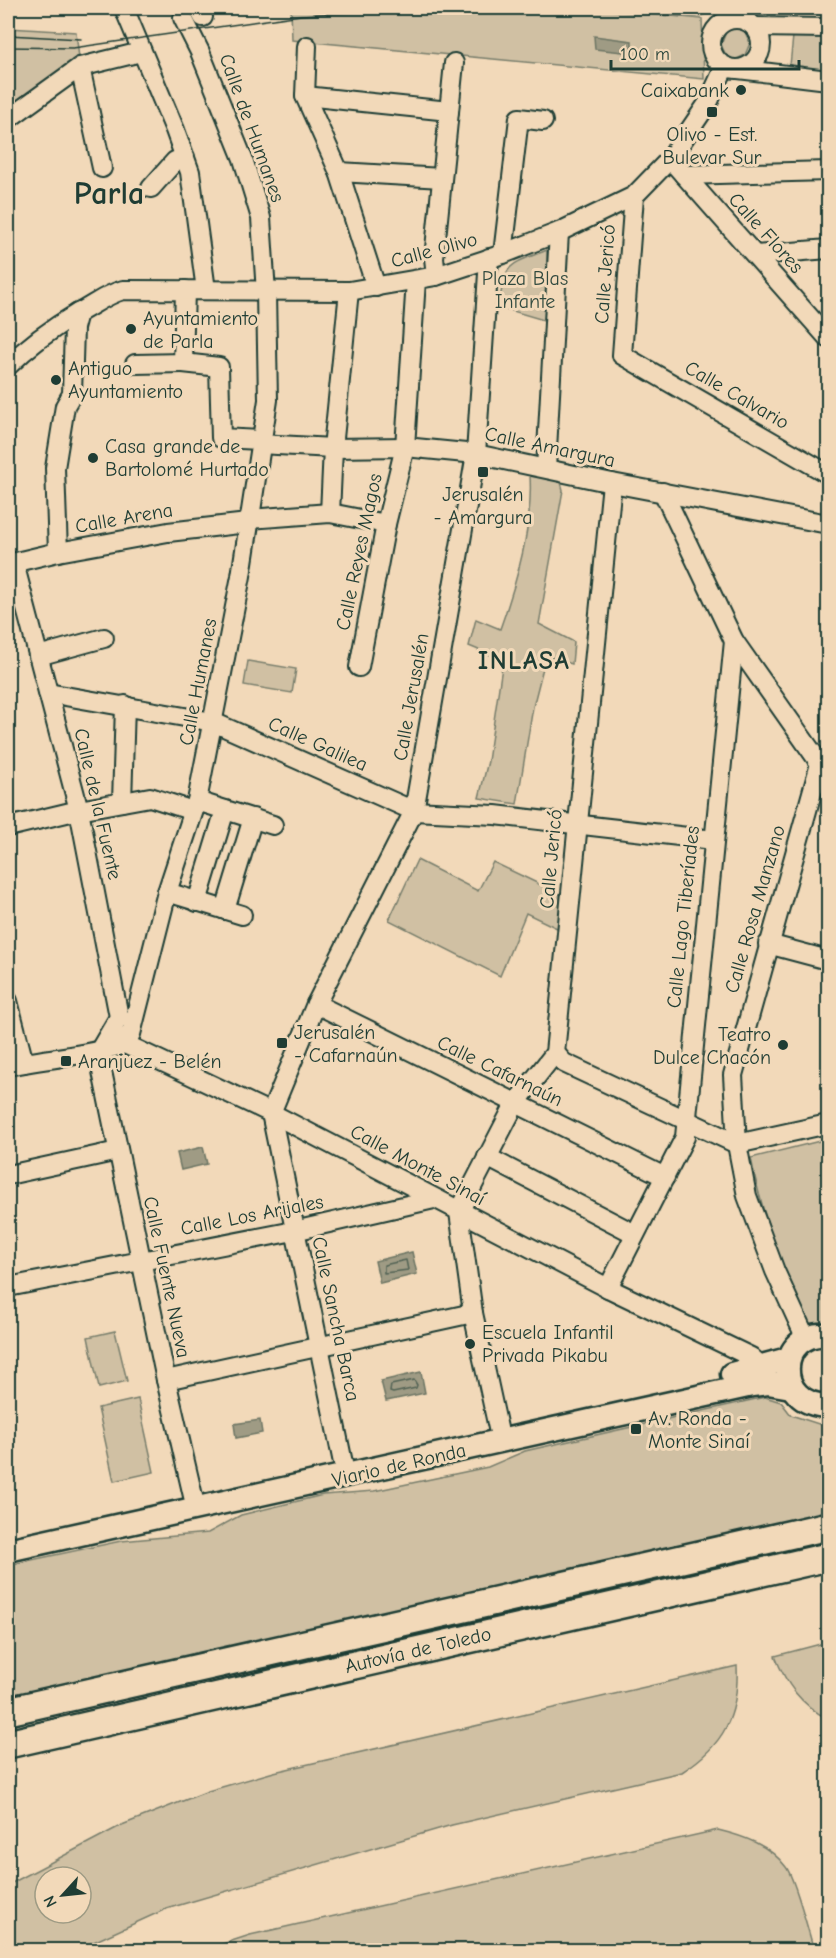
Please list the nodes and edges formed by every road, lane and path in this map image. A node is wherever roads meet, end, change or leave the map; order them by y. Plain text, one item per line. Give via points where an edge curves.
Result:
1 (124, 8) edge
2 (732, 8) edge
3 (183, 18) dead end
4 (753, 19) edge
5 (720, 25) junction
6 (828, 28) edge
7 (136, 39) junction
8 (307, 46) dead end
9 (454, 63) dead end
10 (80, 67) junction
11 (729, 67) junction
12 (828, 80) edge
13 (305, 96) junction
14 (449, 111) junction
15 (8, 119) edge
16 (543, 121) dead end
17 (185, 157) junction
18 (670, 159) junction
19 (102, 168) dead end
20 (828, 171) edge
21 (339, 172) junction
22 (684, 175) junction
23 (442, 178) junction
24 (151, 188) dead end
25 (634, 196) junction
26 (559, 232) junction
27 (828, 249) edge
28 (756, 255) junction
29 (496, 256) junction
30 (436, 276) junction
31 (416, 280) junction
32 (376, 287) junction
33 (185, 290) junction
34 (206, 290) junction
35 (349, 291) junction
36 (266, 292) junction
37 (78, 313) junction
38 (825, 330) edge
39 (622, 355) joint
40 (183, 363) junction
41 (135, 364) dead end
42 (8, 366) edge
43 (260, 442) junction
44 (333, 447) junction
45 (405, 447) junction
46 (476, 454) junction
47 (546, 468) junction
48 (828, 474) edge
49 (612, 483) junction
50 (663, 492) junction
51 (330, 513) junction
52 (249, 521) junction
53 (386, 524) junction
54 (828, 524) edge
55 (58, 552) junction
56 (10, 564) edge
57 (104, 639) dead end
58 (734, 641) junction
59 (38, 656) junction
60 (359, 667) dead end
61 (48, 693) junction
62 (125, 705) junction
63 (213, 722) junction
64 (824, 770) edge
65 (122, 802) junction
66 (195, 806) junction
67 (79, 810) junction
68 (225, 810) junction
69 (414, 811) junction
70 (253, 818) junction
71 (273, 825) dead end
72 (576, 825) junction
73 (8, 827) edge
74 (714, 840) junction
75 (167, 892) junction
76 (197, 902) junction
77 (768, 944) junction
78 (828, 960) edge
79 (8, 1001) edge
80 (316, 1004) junction
81 (98, 1053) junction
82 (555, 1053) junction
83 (16, 1064) edge
84 (515, 1104) junction
85 (271, 1113) junction
86 (686, 1122) junction
87 (828, 1124) edge
88 (737, 1144) junction
89 (118, 1152) junction
90 (487, 1157) junction
91 (8, 1175) edge
92 (665, 1177) junction
93 (434, 1199) junction
94 (459, 1212) junction
95 (294, 1231) junction
96 (635, 1234) junction
97 (140, 1260) junction
98 (8, 1287) edge
99 (608, 1288) junction
100 (473, 1313) junction
101 (828, 1335) edge
102 (803, 1341) junction
103 (319, 1345) junction
104 (788, 1359) junction
105 (763, 1368) junction
106 (166, 1380) junction
107 (791, 1387) junction
108 (828, 1406) edge
109 (498, 1428) junction
110 (343, 1463) junction
111 (195, 1503) junction
112 (828, 1526) edge
113 (8, 1535) edge
114 (8, 1550) edge
115 (828, 1557) edge
116 (8, 1711) edge
117 (8, 1744) edge

1 - 7 street
2 - 5 street
3 - 36 street, Calle de Humanes via 243,159 261,218
4 - 5 street via 736,19
4 - 6 street
4 - 11 street via 761,41 758,55 750,64
5 - 11 street via 714,32 712,46 714,55
7 - 10 street
7 - 17 street
8 - 13 street
9 - 14 street
10 - 15 street
10 - 19 street
11 - 12 street
11 - 18 street, Calle Olivo
13 - 14 street
13 - 21 street
14 - 23 street
16 - 29 street, Calle Jerusalén via 519,118
17 - 24 street via 170,166
17 - 34 street
18 - 22 street, Calle Flores
18 - 25 street, Calle Olivo
20 - 22 street
21 - 23 street
21 - 32 street
22 - 28 street, Calle Flores
23 - 30 street via 434,258
25 - 26 street, Calle Olivo
25 - 39 street, Calle Jericó
26 - 29 street, Calle Olivo
26 - 47 street
27 - 28 street
28 - 38 street, Calle Flores
29 - 30 street, Calle Olivo
29 - 46 street, Calle Jerusalén
30 - 31 street, Calle Olivo
31 - 32 street, Calle Olivo
31 - 45 street, Calle Reyes Magos
32 - 35 street, Calle Olivo
33 - 34 street, Calle Olivo
33 - 37 street, Calle Olivo via 123,290
33 - 40 street
34 - 36 street, Calle Olivo
35 - 36 street, Calle Olivo
35 - 44 street
36 - 43 street, Calle Humanes via 268,400
37 - 42 street, Calle Olivo via 35,340
37 - 55 street via 72,394 65,406 55,468
39 - 48 street, Calle Calvario
40 - 41 street
40 - 43 street, Calle Amargura via 219,367 221,438
43 - 44 street, Calle Amargura
43 - 52 street, Calle Humanes
44 - 45 street, Calle Amargura
44 - 51 street
45 - 46 street, Calle Amargura
45 - 53 street, Calle Reyes Magos
46 - 47 street, Calle Amargura
46 - 69 street, Calle Jerusalén
47 - 49 street, Calle Amargura
49 - 50 street, Calle Amargura
49 - 72 street, Calle Jericó
50 - 54 street, Calle Amargura
50 - 58 street
51 - 52 street, Calle Arena
51 - 53 street, Calle Arena
52 - 55 street, Calle Arena
52 - 63 street, Calle Humanes
53 - 60 street, Calle Reyes Magos
55 - 56 street, Calle Arena
56 - 59 street, Calle de la Fuente
57 - 59 street
58 - 64 street
58 - 74 street, Calle Lago Tiberíades
59 - 61 street, Calle de la Fuente
61 - 62 street, Calle Galilea
61 - 67 street, Calle de la Fuente
62 - 63 street, Calle Galilea
62 - 65 street
63 - 66 street, Calle Humanes
63 - 69 street, Calle Galilea
64 - 77 street, Calle Rosa Manzano
65 - 66 street via 150,797
65 - 67 street
66 - 68 street
66 - 75 street, Calle Humanes
67 - 73 street
67 - 81 street, Calle de la Fuente via 119,1017
68 - 70 street
68 - 76 street
69 - 72 street, Calle Galilea
69 - 80 street, Calle Jerusalén
70 - 71 street
70 - 76 street via 233,913
72 - 74 street, Calle Galilea
72 - 82 street, Calle Jericó
74 - 86 street, Calle Lago Tiberíades
75 - 76 street
75 - 81 street, Calle Humanes via 131,1034
77 - 78 street
77 - 88 street, Calle Rosa Manzano via 733,1075
79 - 83 street
80 - 84 street, Calle Cafarnaún
80 - 85 street, Calle Jerusalén
81 - 83 street via 74,1053
81 - 85 street, Calle Monte Sinaí via 124,1044
81 - 89 street, Calle Fuente Nueva
82 - 84 street
82 - 86 street via 564,1062
84 - 90 street
84 - 92 street, Calle Cafarnaún
85 - 93 street, Calle Monte Sinaí
85 - 95 street, Calle Sancha Barca
86 - 88 street
86 - 92 street, Calle Lago Tiberíades via 685,1137
87 - 88 street
88 - 102 street, Calle Rosa Manzano via 747,1196 802,1330
89 - 91 street
89 - 97 street, Calle Fuente Nueva
90 - 94 street
90 - 96 street
92 - 96 street, Calle Lago Tiberíades
93 - 94 street, Calle Monte Sinaí
93 - 95 street, Calle Los Arijales
94 - 99 street, Calle Monte Sinaí
94 - 100 street
95 - 97 street, Calle Los Arijales
95 - 103 street, Calle Sancha Barca
96 - 99 street, Calle Lago Tiberíades
97 - 98 street, Calle Los Arijales
97 - 106 street, Calle Fuente Nueva
99 - 105 street, Calle Monte Sinaí via 751,1357
100 - 103 street
100 - 109 street
101 - 102 main road via 814,1335
102 - 104 main road
103 - 106 street
103 - 110 street, Calle Sancha Barca
104 - 105 main road, Viario de Ronda
104 - 107 main road
105 - 109 main road, Viario de Ronda
106 - 111 street, Calle Fuente Nueva
107 - 108 main road via 802,1399 816,1406
107 - 111 main road, Viario de Ronda via 752,1385
109 - 110 main road, Viario de Ronda
110 - 111 main road, Viario de Ronda
111 - 113 main road, Viario de Ronda
111 - 114 main road, Viario de Ronda
112 - 116 highway, Autovía de Toledo
115 - 117 highway, Autovía de Toledo

